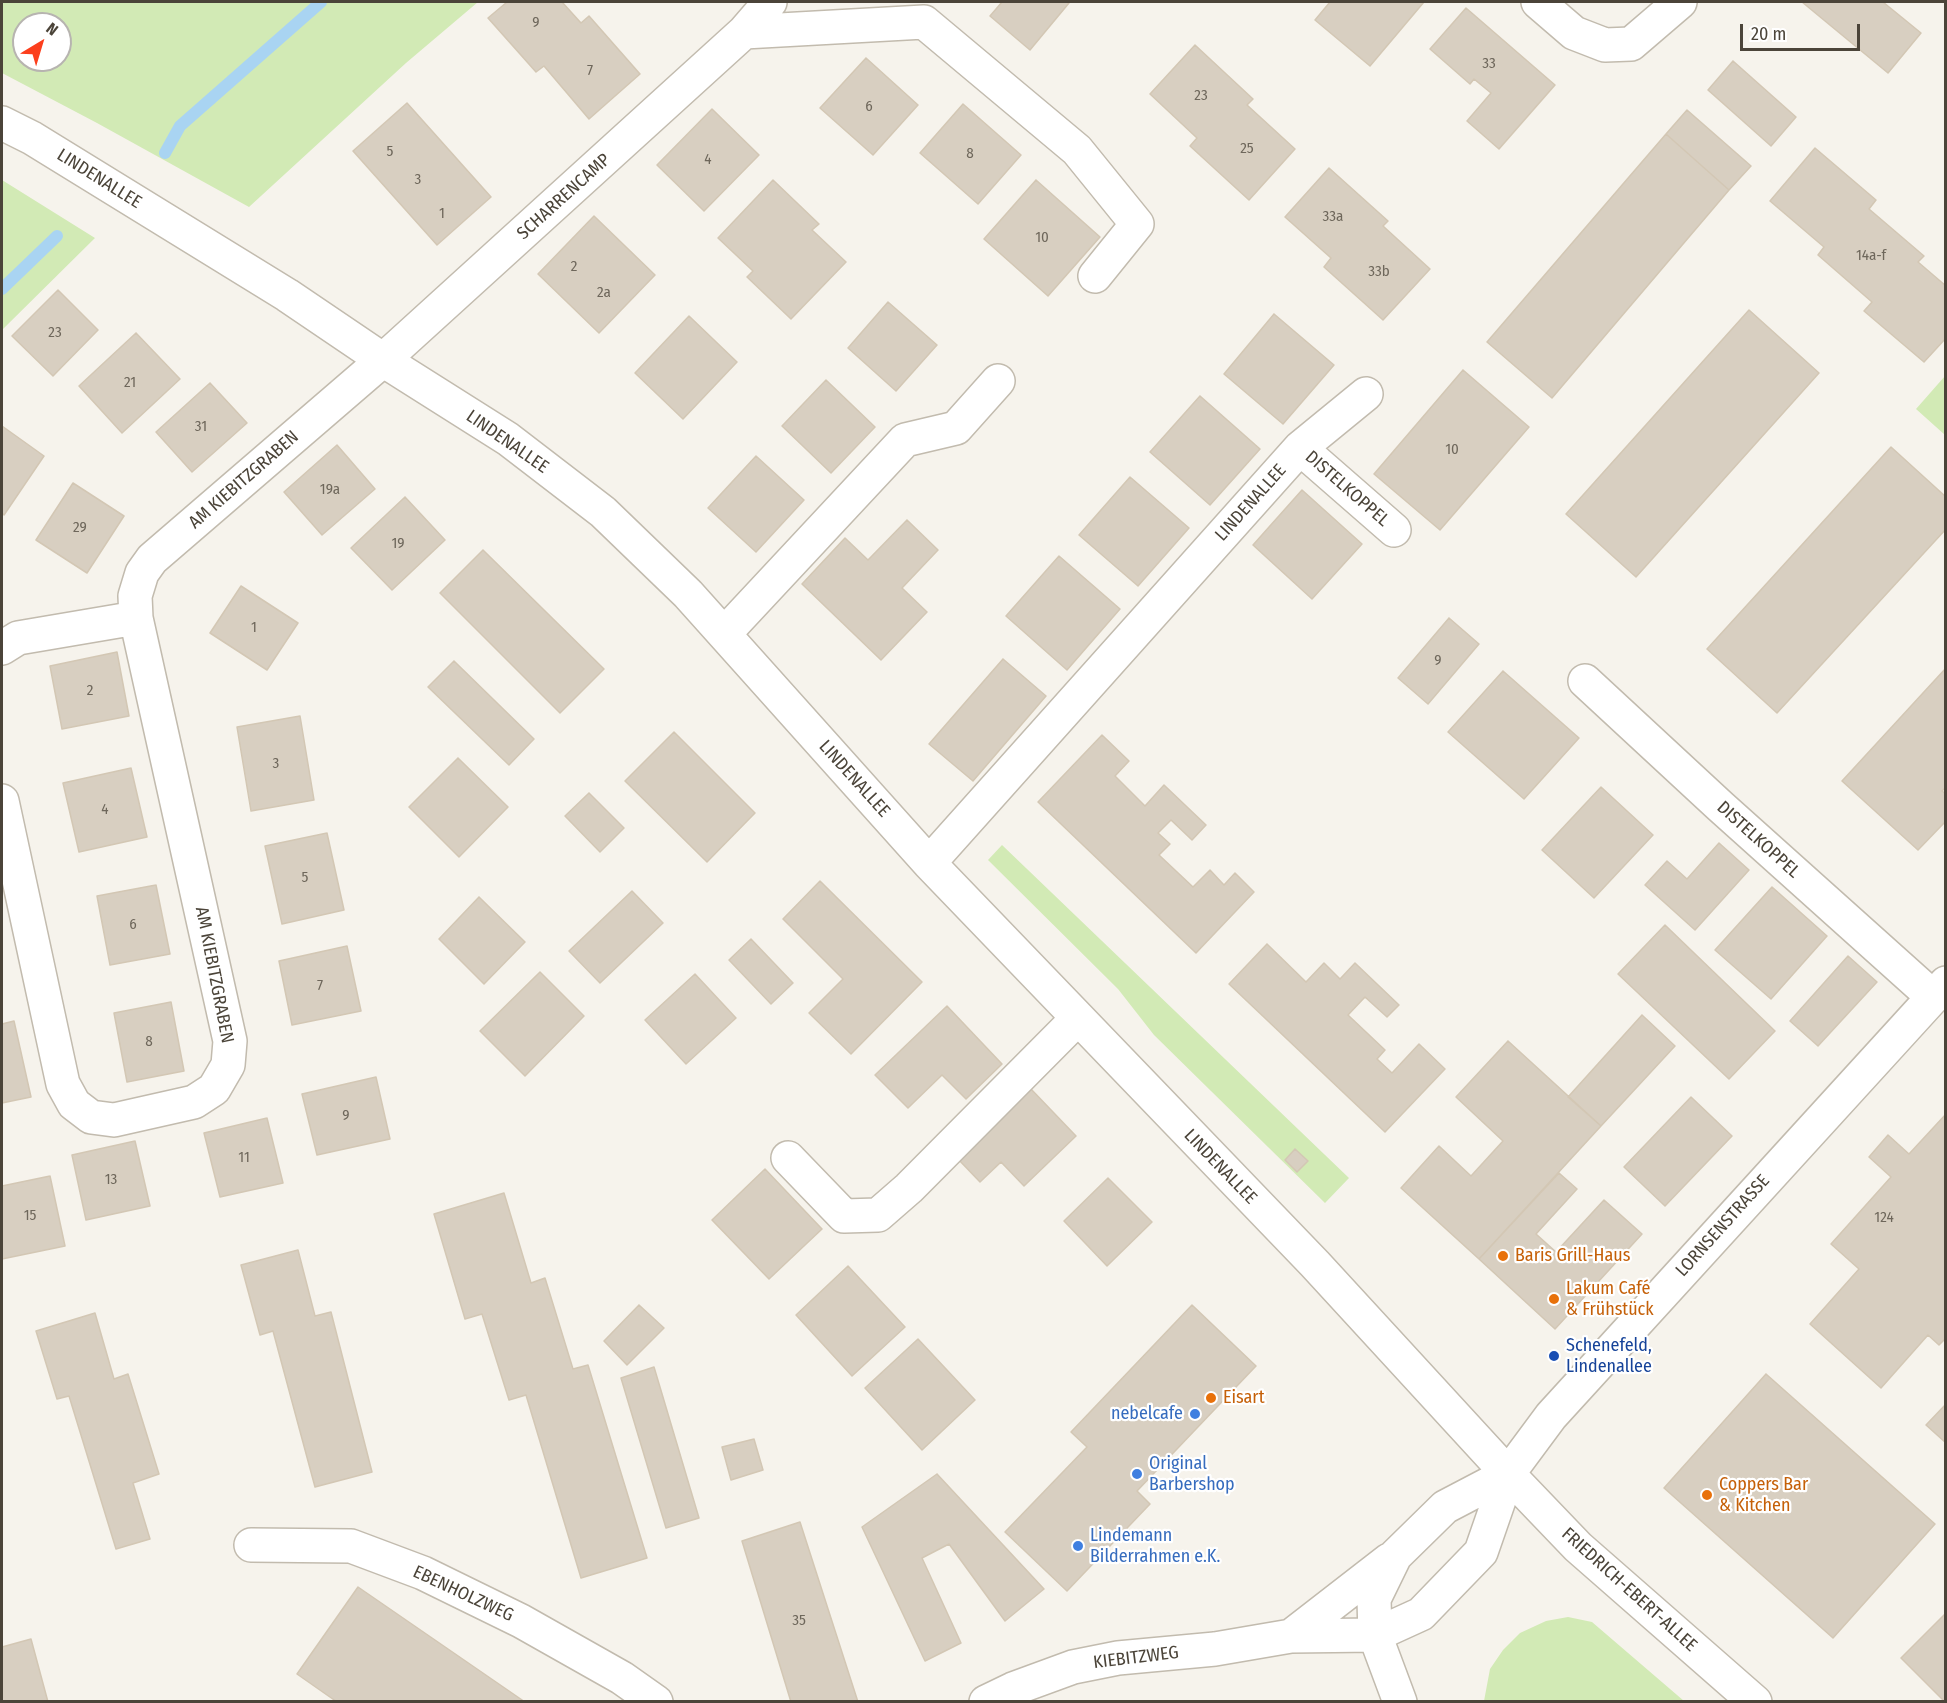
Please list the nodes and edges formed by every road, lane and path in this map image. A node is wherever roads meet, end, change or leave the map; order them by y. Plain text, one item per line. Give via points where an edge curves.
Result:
1 (770, 2) edge
2 (1538, 2) edge
3 (1680, 2) edge
4 (912, 12) edge
5 (744, 32) junction
6 (2, 123) edge
7 (1095, 276) dead end
8 (383, 360) junction
9 (998, 381) dead end
10 (1366, 394) dead end
11 (1300, 448) junction
12 (1394, 530) dead end
13 (136, 618) junction
14 (724, 634) junction
15 (2, 648) edge
16 (1585, 681) dead end
17 (2, 801) edge
18 (929, 863) junction
19 (1939, 990) edge
20 (1077, 1019) junction
21 (788, 1158) dead end
22 (1508, 1474) junction
23 (251, 1545) dead end
24 (1395, 1556) junction
25 (1375, 1635) junction
26 (1291, 1636) junction
27 (656, 1701) edge
28 (986, 1701) edge
29 (1400, 1701) edge
30 (1755, 1701) edge

1 - 5 street, SCHARRENCAMP
2 - 3 street via 1574,33 1605,45 1631,44
4 - 5 street
4 - 7 street via 1077,150 1137,224
5 - 8 street, SCHARRENCAMP
6 - 8 street, LINDENALLEE via 277,289
8 - 13 street, AM KIEBITZGRABEN via 152,559 142,573 135,596
8 - 14 street, LINDENALLEE via 508,439 603,512
9 - 14 street via 956,428 905,440
10 - 11 street, LINDENALLEE
11 - 12 street, DISTELKOPPEL
11 - 18 street, LINDENALLEE
13 - 15 street via 18,638
13 - 17 street, AM KIEBITZGRABEN via 230,1041 228,1065 214,1089 194,1102 114,1120 91,1117 74,1104 63,1083
14 - 18 street, LINDENALLEE
16 - 19 street, DISTELKOPPEL via 1720,806
18 - 20 street, LINDENALLEE
19 - 22 street, LORNSENSTRASSE via 1557,1410
20 - 21 street via 878,1215 844,1216
20 - 22 street, LINDENALLEE via 1315,1264
22 - 24 street, LORNSENSTRASSE via 1445,1507
22 - 25 street, LORNSENSTRASSE via 1481,1552 1421,1614
22 - 30 street, FRIEDRICH-EBERT-ALLEE via 1593,1562
23 - 27 street, EBENHOLZWEG via 351,1546 423,1573 521,1621
24 - 25 street, LORNSENSTRASSE via 1374,1599
24 - 26 street, KIEBITZWEG
25 - 26 street, KIEBITZWEG
25 - 29 street, LORNSENSTRASSE
26 - 28 street, KIEBITZWEG via 1073,1667

